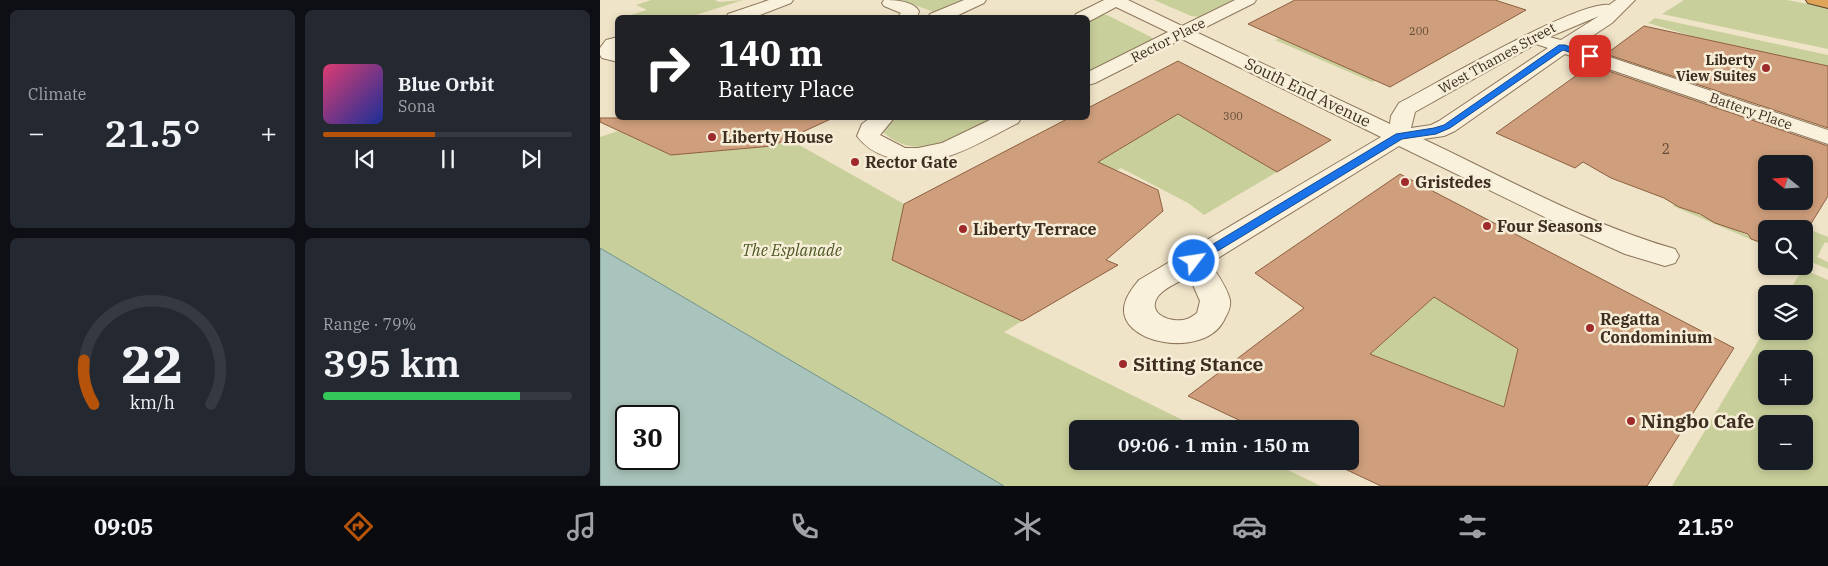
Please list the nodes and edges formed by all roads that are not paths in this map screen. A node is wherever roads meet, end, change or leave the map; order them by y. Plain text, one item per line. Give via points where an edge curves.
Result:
1 (785, 0) edge
2 (978, 0) edge
3 (1115, 0) edge
4 (1248, 0) edge
5 (1814, 0) edge
6 (1622, 3) edge
7 (1828, 3) edge
8 (742, 15) edge
9 (943, 15) edge
10 (1088, 15) edge
11 (1183, 32) junction
12 (1533, 37) junction
13 (615, 43) edge
14 (1562, 47) junction
15 (615, 55) edge
16 (1090, 79) edge
17 (881, 120) edge
18 (1006, 120) edge
19 (1399, 136) junction
20 (1828, 137) edge
21 (1665, 256) dead end
22 (1194, 261) dead end

1 - 8 street
2 - 9 street
3 - 10 street
3 - 11 street, South End Avenue
4 - 11 street, Rector Place
5 - 7 highway
6 - 12 street, West Thames Street via 1578,17
6 - 14 street, West Thames Street via 1606,19
11 - 16 street, Rector Place
11 - 19 street, South End Avenue
12 - 14 street, Battery Place
12 - 19 street, West Thames Street via 1407,108 1402,116
13 - 15 street via 607,52
14 - 19 street, West Thames Street via 1447,126 1436,131
14 - 20 street, Battery Place
17 - 18 street via 870,129 868,136 872,142 904,156 919,157 949,148
19 - 21 street, South End Avenue via 1604,235
19 - 22 street, West Thames Street

